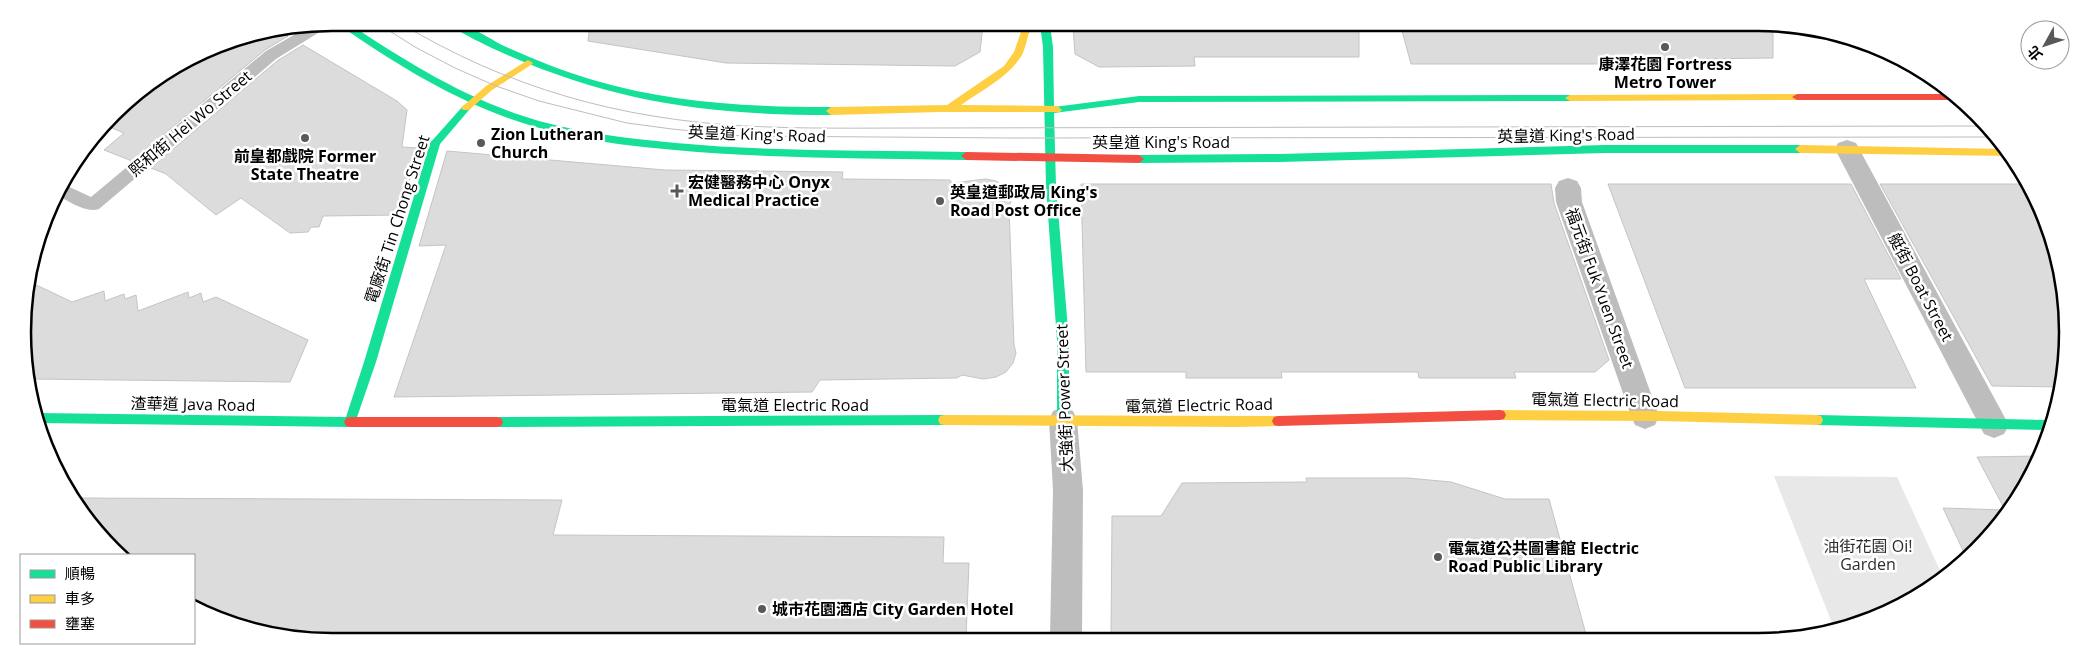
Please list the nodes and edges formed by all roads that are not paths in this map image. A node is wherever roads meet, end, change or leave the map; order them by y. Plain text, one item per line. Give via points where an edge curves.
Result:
1 (355, 31) edge
2 (468, 31) edge
3 (1025, 31) edge
4 (1045, 31) edge
5 (309, 32) edge
6 (528, 63) junction
7 (1946, 97) edge
8 (476, 101) junction
9 (951, 107) junction
10 (1050, 110) junction
11 (1848, 149) junction
12 (2000, 153) edge
13 (1051, 158) junction
14 (1568, 188) dead end
15 (66, 193) edge
16 (1645, 416) junction
17 (44, 418) edge
18 (1063, 420) junction
19 (350, 422) junction
20 (1994, 425) junction
21 (2044, 425) edge
22 (1066, 633) edge

1 - 8 main road, 英皇道 King's Road via 389,55
2 - 6 main road, 英皇道 King's Road
3 - 9 main road via 1018,53 1007,68
4 - 10 main road, 大強街 Power Street
5 - 15 lane, 熙和街 Hei Wo Street via 272,55 92,205
6 - 8 main road, 電廠街 Tin Chong Street via 504,76
6 - 9 main road, 英皇道 King's Road via 596,87 654,100 707,107 769,111
7 - 10 main road, 英皇道 King's Road via 1139,99
8 - 13 main road, 英皇道 King's Road via 523,120 549,126 605,138 678,147
8 - 19 main road, 電廠街 Tin Chong Street via 447,125 435,143
9 - 10 main road, 英皇道 King's Road
10 - 13 main road, 大強街 Power Street
11 - 12 main road, 英皇道 King's Road
11 - 13 main road, 英皇道 King's Road via 1550,150 1236,159
11 - 20 street, 艇街 Boat Street
13 - 18 main road, 大強街 Power Street via 1063,341
14 - 16 street, 福元街 Fuk Yuen Street via 1569,202
16 - 18 main road, 電氣道 Electric Road via 1526,415 1151,423
16 - 20 main road, 電氣道 Electric Road
17 - 19 main road, 渣華道 Java Road
18 - 19 main road, 電氣道 Electric Road
18 - 22 street, 大強街 Power Street via 1068,490
20 - 21 main road, 電氣道 Electric Road

